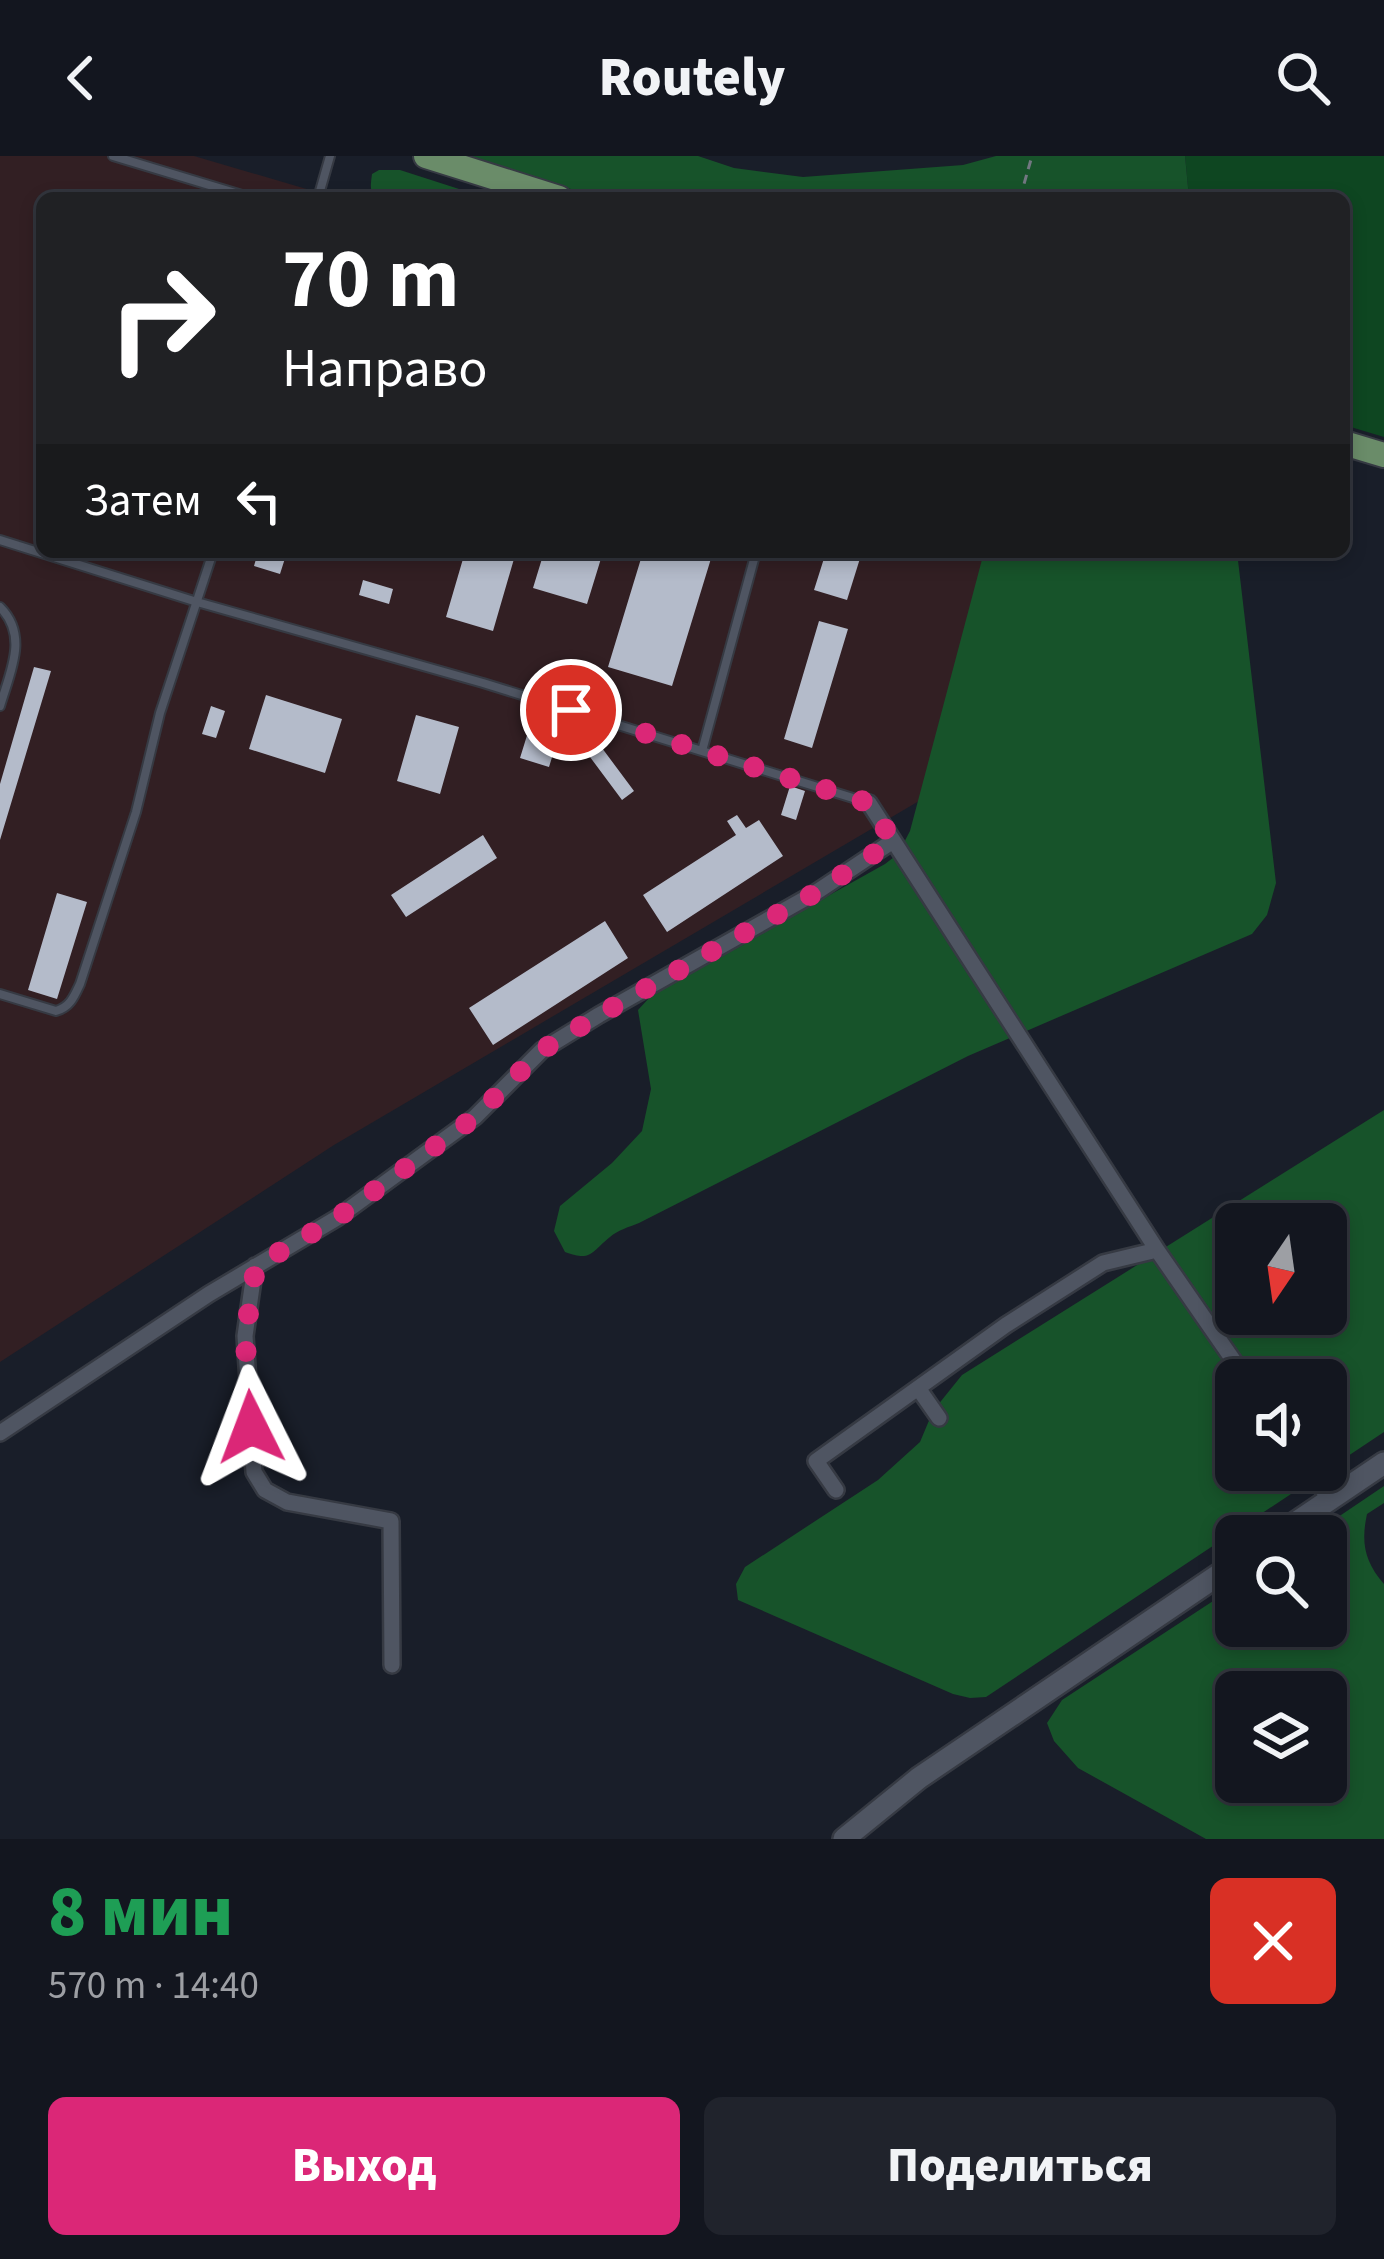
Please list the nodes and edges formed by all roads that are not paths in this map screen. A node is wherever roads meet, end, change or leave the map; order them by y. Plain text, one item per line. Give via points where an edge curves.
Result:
1 (113, 156) edge
2 (330, 156) edge
3 (426, 156) edge
4 (232, 192) edge
5 (320, 192) edge
6 (540, 192) edge
7 (1350, 444) edge
8 (1384, 455) edge
9 (0, 541) edge
10 (36, 552) edge
11 (55, 558) edge
12 (212, 558) edge
13 (753, 558) edge
14 (197, 602) junction
15 (0, 607) edge
16 (0, 706) edge
17 (702, 752) junction
18 (869, 803) joint
19 (893, 841) junction
20 (0, 994) edge
21 (1157, 1250) junction
22 (256, 1266) junction
23 (1232, 1359) edge
24 (918, 1388) junction
25 (938, 1418) dead end
26 (0, 1433) edge
27 (1384, 1463) edge
28 (836, 1490) dead end
29 (1324, 1491) edge
30 (1330, 1500) junction
31 (1308, 1515) edge
32 (1215, 1577) edge
33 (392, 1665) dead end
34 (844, 1839) edge

1 - 4 lane
2 - 5 lane
3 - 6 main road
7 - 8 main road
9 - 10 lane
11 - 14 lane
12 - 14 lane
13 - 17 lane
14 - 17 lane
14 - 20 lane via 72,1001 56,1011
15 - 16 lane via 17,648
17 - 18 lane
18 - 19 street
19 - 21 street
19 - 22 street via 542,1050 475,1117
21 - 23 street
21 - 24 street via 1103,1263
22 - 26 street
22 - 33 street via 245,1336 254,1472 287,1502 392,1522
24 - 25 street
24 - 28 street via 816,1461
27 - 30 main road
29 - 30 street
30 - 31 main road
32 - 34 main road via 919,1778

